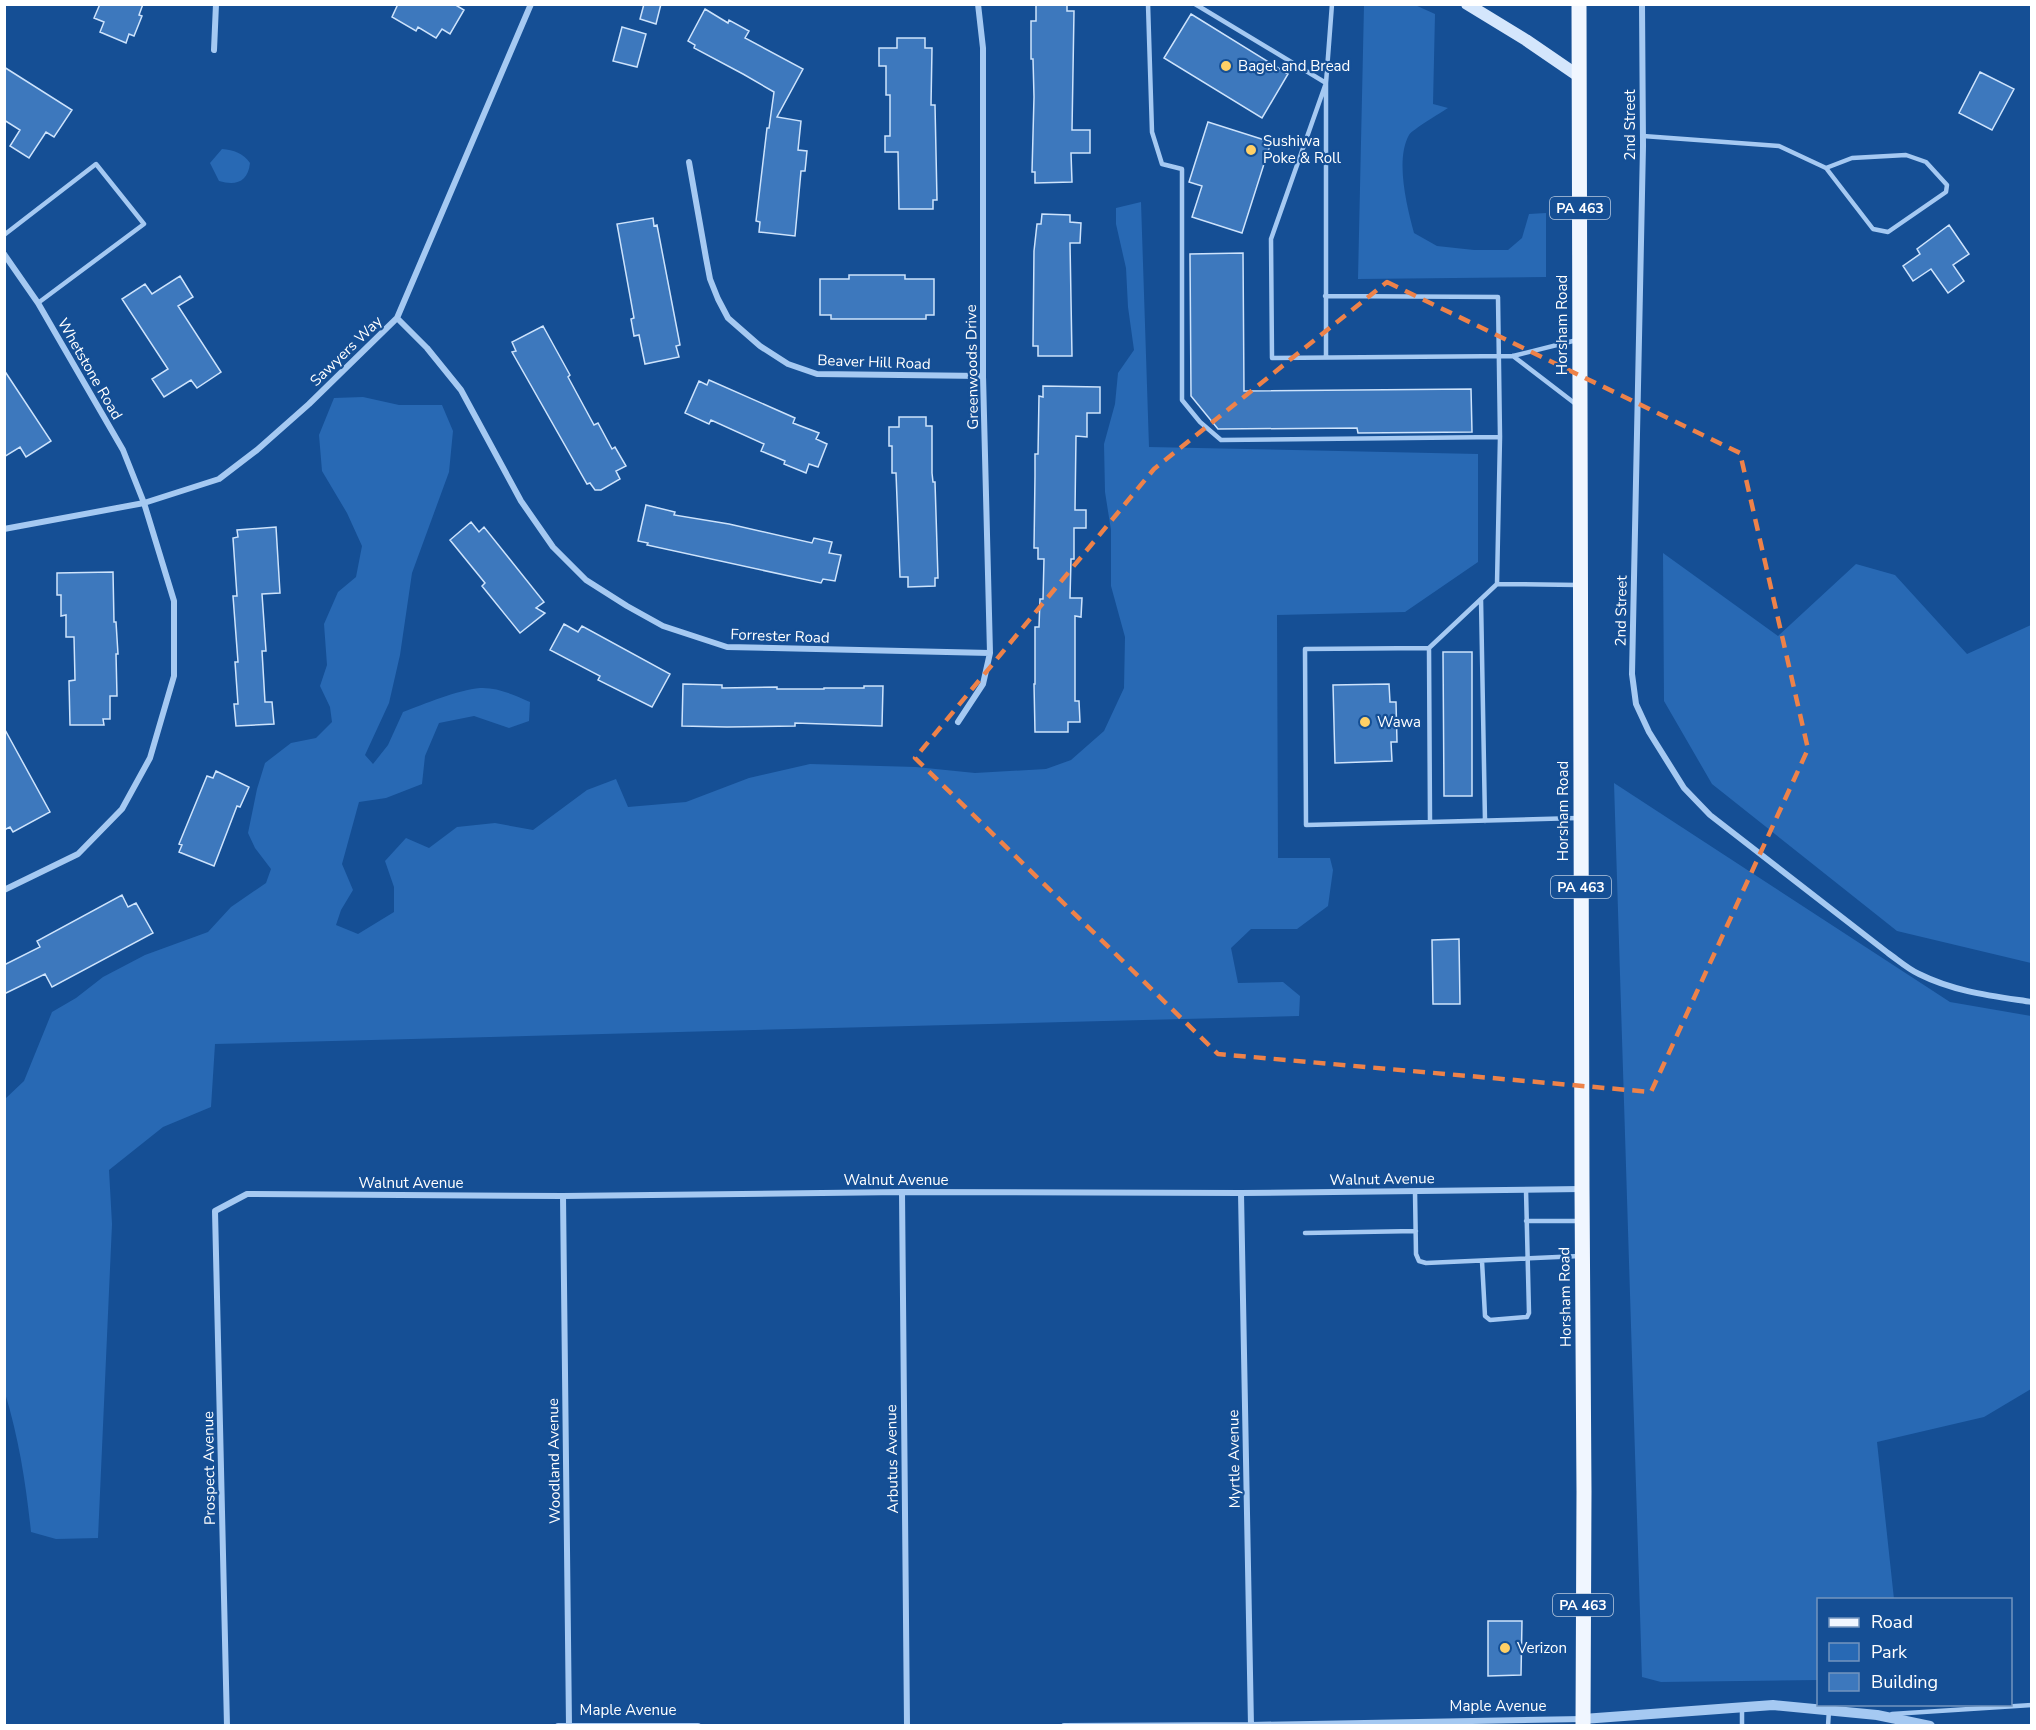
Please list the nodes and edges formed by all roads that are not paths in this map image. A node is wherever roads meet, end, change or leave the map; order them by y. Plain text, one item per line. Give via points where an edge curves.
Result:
1 (216, 4) edge
2 (531, 4) edge
3 (978, 4) edge
4 (1148, 4) edge
5 (1195, 4) edge
6 (1332, 4) edge
7 (1467, 4) edge
8 (1579, 4) edge
9 (1642, 4) edge
10 (214, 50) dead end
11 (1580, 77) junction
12 (1326, 84) junction
13 (1643, 136) junction
14 (689, 162) dead end
15 (1826, 168) junction
16 (4, 235) edge
17 (4, 254) edge
18 (1326, 296) junction
19 (38, 303) junction
20 (397, 318) junction
21 (1580, 339) junction
22 (1500, 356) junction
23 (1513, 356) junction
24 (1326, 357) junction
25 (983, 376) junction
26 (1579, 407) junction
27 (1500, 437) junction
28 (144, 503) junction
29 (4, 529) edge
30 (1497, 584) junction
31 (1580, 585) junction
32 (1481, 599) junction
33 (1429, 648) junction
34 (990, 653) junction
35 (958, 722) dead end
36 (1581, 818) junction
37 (1485, 821) junction
38 (1430, 822) junction
39 (4, 890) edge
40 (2031, 1002) edge
41 (1582, 1189) junction
42 (1526, 1190) junction
43 (1415, 1191) junction
44 (902, 1192) junction
45 (1241, 1193) junction
46 (563, 1196) junction
47 (215, 1211) joint
48 (1526, 1221) junction
49 (1582, 1221) junction
50 (1416, 1231) junction
51 (1305, 1233) dead end
52 (1582, 1256) junction
53 (1527, 1259) junction
54 (1482, 1261) junction
55 (2031, 1705) edge
56 (1742, 1706) junction
57 (1829, 1710) junction
58 (1877, 1715) junction
59 (1583, 1722) edge
60 (227, 1725) edge
61 (558, 1725) edge
62 (569, 1725) edge
63 (698, 1725) edge
64 (907, 1725) edge
65 (1064, 1725) edge
66 (1251, 1725) edge
67 (1742, 1725) edge
68 (1828, 1725) edge
69 (1930, 1725) edge

1 - 10 street
2 - 20 street, Sawyers Way
3 - 25 street, Greenwoods Drive via 982,48
4 - 27 lane via 1152,132 1162,164 1182,169 1182,400 1194,415 1221,440
5 - 12 lane
6 - 12 lane
7 - 11 main road
8 - 11 main road, Horsham Road / PA 463
9 - 13 street, 2nd Street
11 - 21 main road, Horsham Road / PA 463
12 - 18 lane
12 - 24 lane via 1271,239 1272,358
13 - 15 lane via 1779,146
13 - 40 street, 2nd Street via 1632,674 1636,704 1684,788 1710,816 1888,953 1917,974 1944,985
14 - 25 street, Beaver Hill Road via 714,289 728,318 760,346 788,364 817,374
15 - 15 lane via 1873,230 1888,232 1946,192 1947,185 1926,162 1906,155 1852,158
16 - 19 lane via 96,164 144,224
17 - 19 street, Whetstone Road
18 - 22 lane via 1498,297
18 - 24 lane
19 - 28 street, Whetstone Road via 123,450
20 - 28 street, Sawyers Way via 309,404 219,479
20 - 34 street, Forrester Road via 461,390 521,501 553,547 586,580 654,621 727,647
21 - 23 lane
21 - 26 main road, Horsham Road / PA 463
22 - 23 lane
22 - 24 lane
22 - 27 lane
23 - 26 lane
25 - 34 street, Greenwoods Drive
26 - 31 main road, Horsham Road / PA 463
27 - 30 lane
28 - 29 street, Sawyers Way
28 - 39 street, Whetstone Road via 174,601 174,676 150,758 123,809 78,854
30 - 31 lane
30 - 32 lane
31 - 36 main road, Horsham Road / PA 463
32 - 33 lane
32 - 37 lane
33 - 38 lane
33 - 38 lane via 1305,649 1305,672 1306,825
34 - 35 street, Greenwoods Drive via 983,684
36 - 37 lane
36 - 41 main road, Horsham Road / PA 463
37 - 38 lane
41 - 42 street, Walnut Avenue
41 - 49 main road, Horsham Road / PA 463
42 - 43 street, Walnut Avenue
42 - 48 lane
43 - 45 street, Walnut Avenue
43 - 50 lane
44 - 45 street, Walnut Avenue
44 - 46 street, Walnut Avenue
44 - 64 street, Arbutus Avenue
45 - 66 street, Myrtle Avenue
46 - 47 street, Walnut Avenue via 247,1194
46 - 62 street, Woodland Avenue
47 - 60 street, Prospect Avenue
48 - 49 lane
48 - 53 lane
49 - 52 main road, Horsham Road / PA 463
50 - 51 lane
50 - 54 lane via 1419,1260
52 - 53 lane
52 - 59 main road, Horsham Road / PA 463
53 - 54 lane
53 - 54 lane via 1527,1317 1490,1320 1485,1316
55 - 58 lane
56 - 57 street, Maple Avenue
56 - 59 street, Maple Avenue
56 - 67 lane
57 - 58 street, Maple Avenue
57 - 68 lane
58 - 69 street, Maple Avenue
59 - 66 street, Maple Avenue
61 - 62 street, Maple Avenue
62 - 63 street, Maple Avenue
65 - 66 street, Maple Avenue

